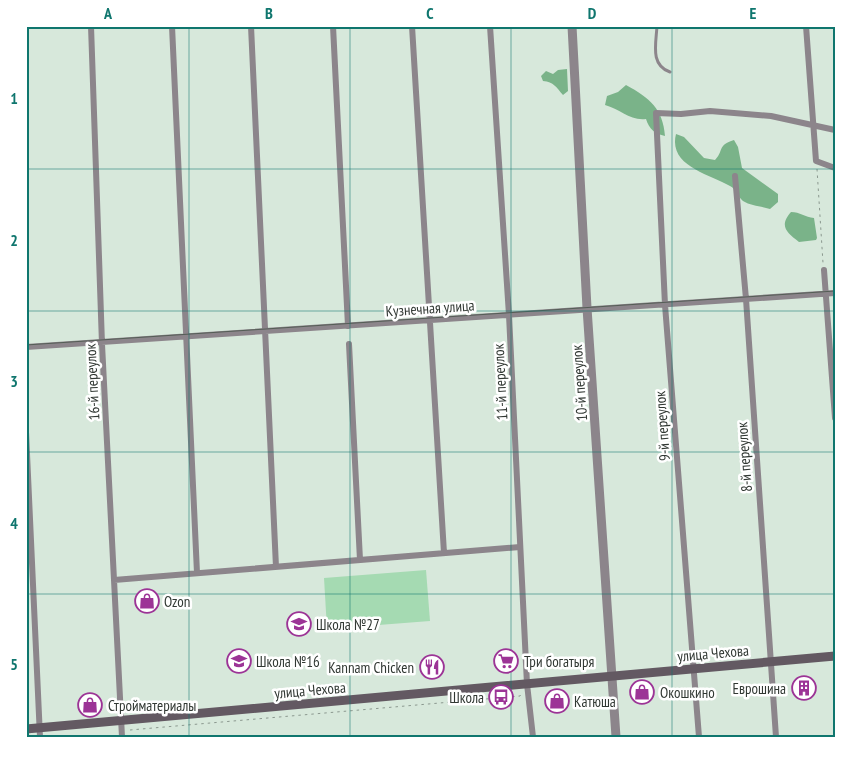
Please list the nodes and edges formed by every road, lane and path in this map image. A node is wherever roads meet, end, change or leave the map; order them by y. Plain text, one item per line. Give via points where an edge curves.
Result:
1 (91, 26) edge
2 (172, 26) edge
3 (251, 26) edge
4 (334, 26) edge
5 (412, 26) edge
6 (490, 26) edge
7 (572, 26) edge
8 (658, 26) edge
9 (806, 26) edge
10 (670, 72) dead end
11 (814, 126) junction
12 (835, 130) edge
13 (816, 161) junction
14 (835, 168) edge
15 (735, 176) dead end
16 (824, 270) joint
17 (835, 293) edge
18 (826, 294) junction
19 (746, 300) junction
20 (665, 305) junction
21 (588, 310) junction
22 (509, 315) junction
23 (430, 320) junction
24 (348, 326) junction
25 (265, 331) junction
26 (186, 336) junction
27 (102, 342) junction
28 (349, 344) dead end
29 (26, 347) edge
30 (835, 418) edge
31 (26, 432) edge
32 (520, 547) junction
33 (444, 553) junction
34 (360, 560) junction
35 (276, 567) junction
36 (198, 573) junction
37 (114, 580) junction
38 (835, 656) edge
39 (770, 662) junction
40 (694, 669) junction
41 (612, 676) junction
42 (527, 684) junction
43 (121, 721) junction
44 (26, 729) edge
45 (40, 732) edge
46 (122, 737) edge
47 (533, 737) edge
48 (616, 737) edge
49 (699, 737) edge
50 (776, 737) edge

1 - 27 street, 16-й переулок
2 - 26 street
3 - 25 street
4 - 24 street
5 - 23 street
6 - 22 street, 11-й переулок
7 - 21 street, 10-й переулок
8 - 10 lane via 655,56 663,70
9 - 11 street
11 - 12 street
11 - 13 street
11 - 20 street, 9-й переулок via 771,116 710,111 656,113
13 - 14 street
13 - 16 path
15 - 19 street, 8-й переулок
16 - 18 street
17 - 18 street, Кузнечная улица
18 - 19 street, Кузнечная улица
18 - 30 street
19 - 20 street, Кузнечная улица
19 - 39 street, 8-й переулок
20 - 21 street, Кузнечная улица
20 - 40 street, 9-й переулок
21 - 22 street, Кузнечная улица
21 - 41 street, 10-й переулок
22 - 23 street, Кузнечная улица
22 - 32 street, 11-й переулок
23 - 24 street, Кузнечная улица
23 - 33 street
24 - 25 street, Кузнечная улица
25 - 26 street, Кузнечная улица
25 - 35 street
26 - 27 street, Кузнечная улица
26 - 36 street
27 - 29 street, Кузнечная улица
27 - 37 street, 16-й переулок
28 - 34 street
31 - 45 street
32 - 33 street
32 - 42 street, 11-й переулок
33 - 34 street
34 - 35 street
35 - 36 street
36 - 37 street
37 - 43 street, 16-й переулок
38 - 39 main road, улица Чехова
39 - 40 main road, улица Чехова
39 - 50 street, 8-й переулок
40 - 41 main road, улица Чехова
40 - 49 street, 9-й переулок
41 - 42 main road, улица Чехова
41 - 48 street, 10-й переулок
42 - 43 main road, улица Чехова
42 - 43 path via 520,696 129,730
42 - 47 street, 11-й переулок
43 - 45 main road, улица Чехова
43 - 46 street, 16-й переулок
44 - 45 main road, улица Чехова

